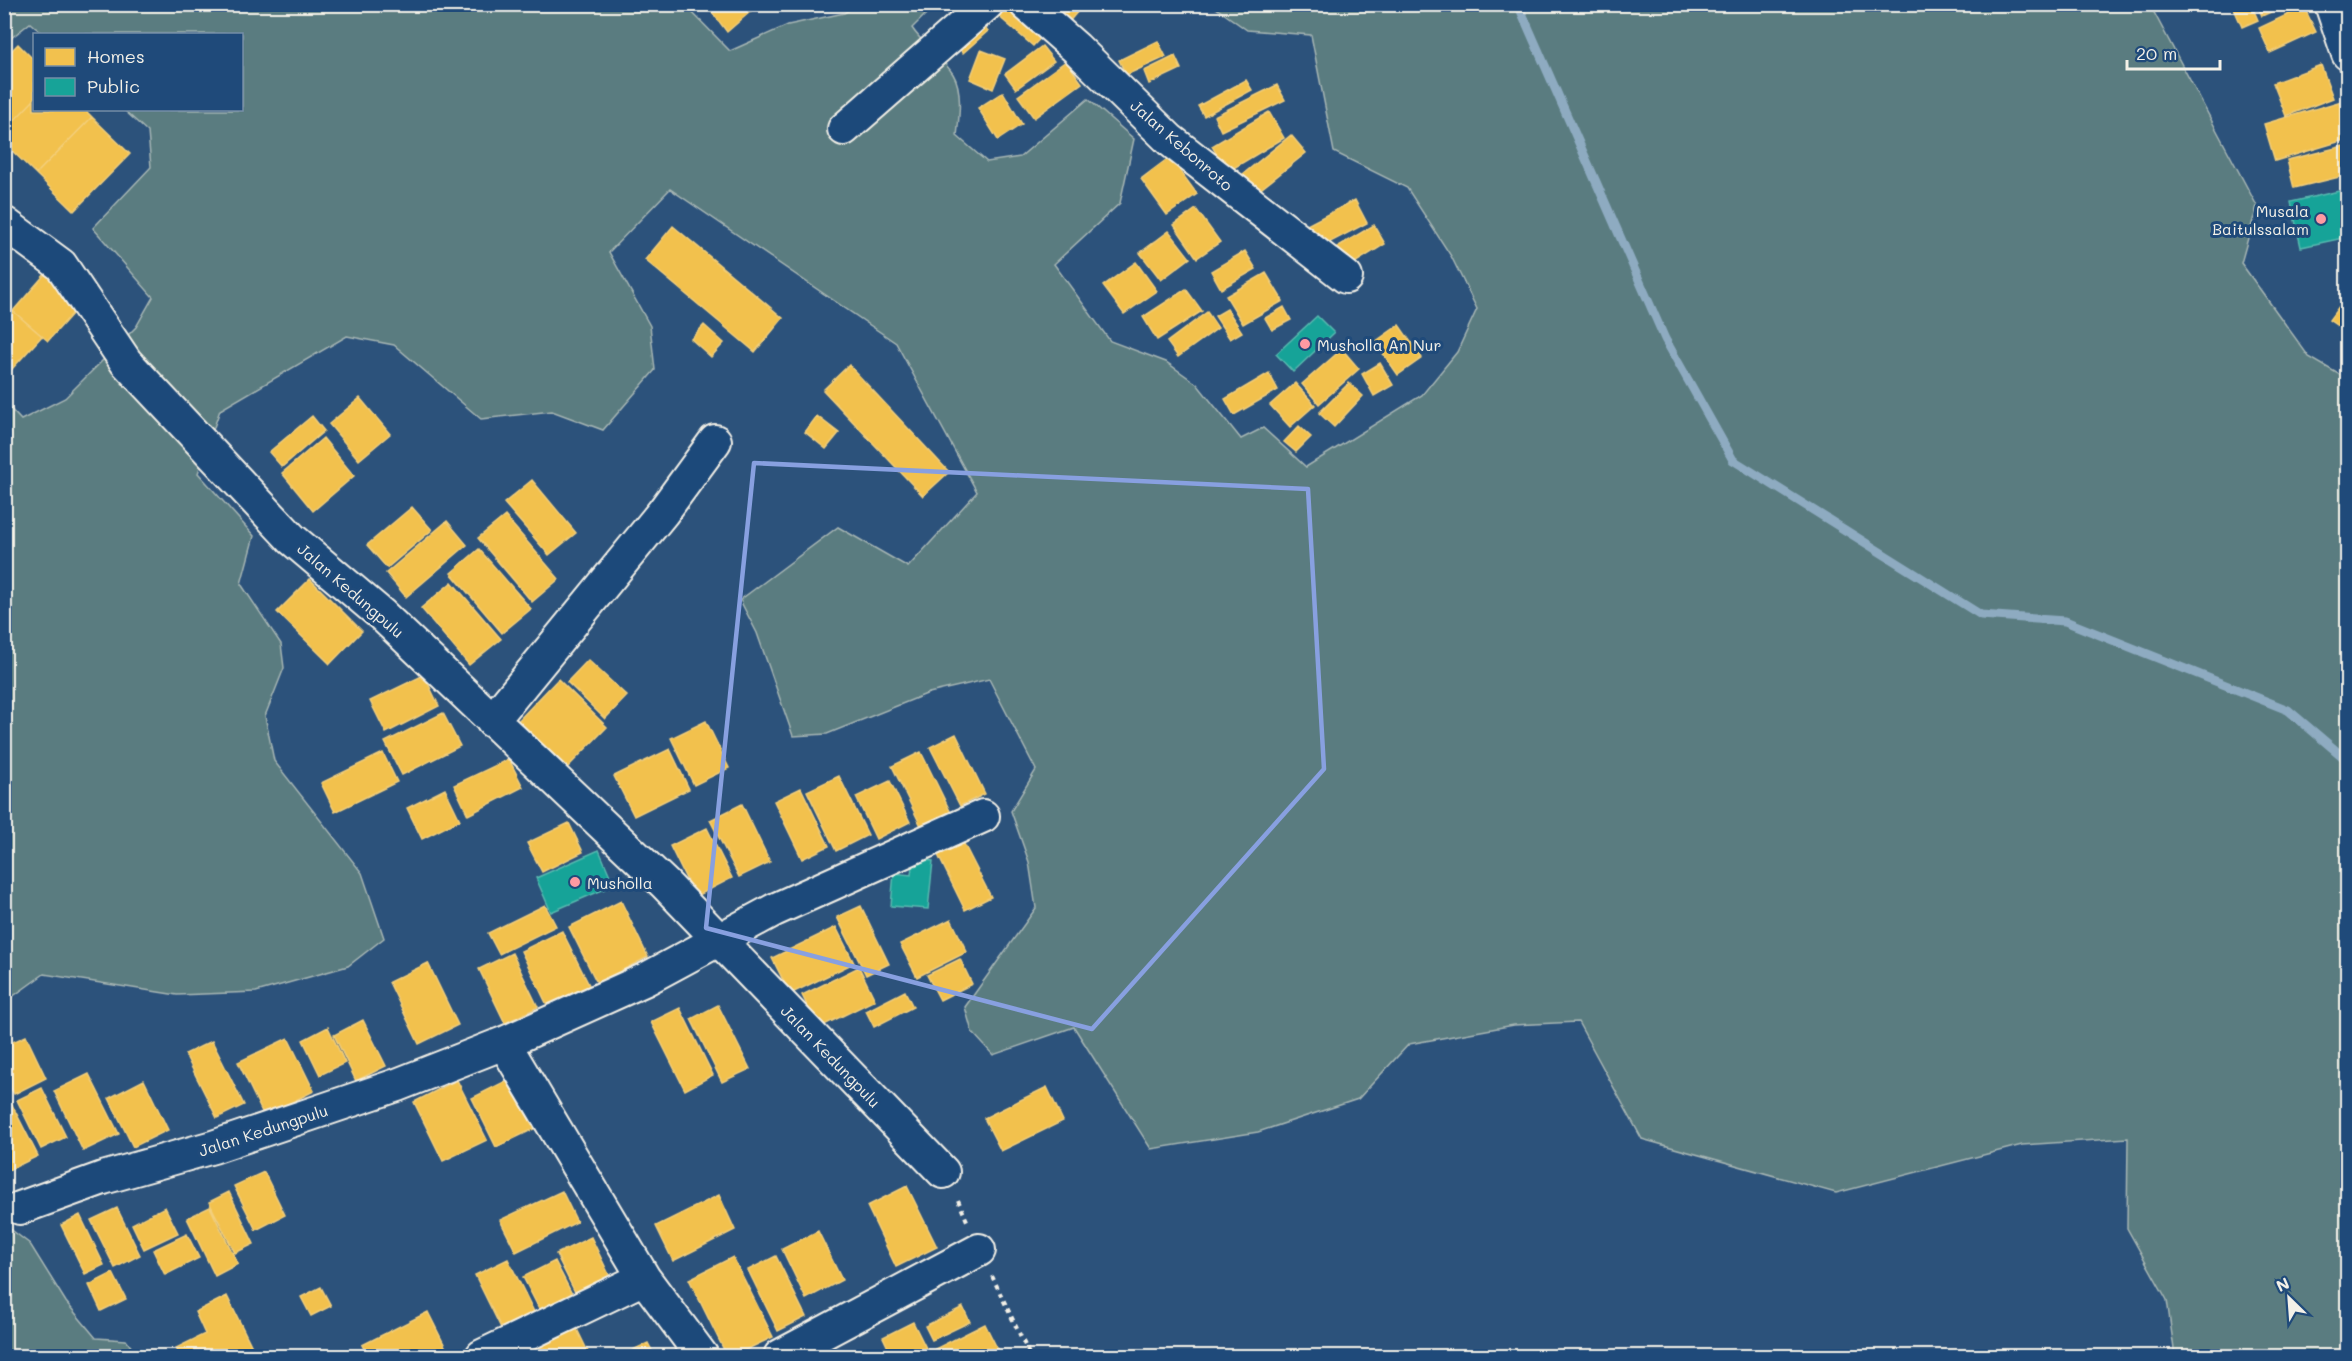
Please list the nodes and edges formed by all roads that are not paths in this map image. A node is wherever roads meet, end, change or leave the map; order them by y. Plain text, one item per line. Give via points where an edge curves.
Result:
1 (987, 4) edge
2 (1026, 4) edge
3 (2331, 4) edge
4 (2348, 54) edge
5 (844, 129) dead end
6 (4, 223) edge
7 (1346, 277) dead end
8 (715, 441) dead end
9 (492, 721) junction
10 (982, 816) dead end
11 (718, 939) junction
12 (504, 1043) junction
13 (943, 1172) dead end
14 (20, 1208) dead end
15 (979, 1250) dead end
16 (644, 1278) junction
17 (482, 1356) edge
18 (702, 1356) edge
19 (780, 1356) edge

1 - 5 street
2 - 7 street, Jalan Kebonroto via 1170,140
3 - 4 street
6 - 9 street, Jalan Kedungpulu via 60,265 126,362 292,539 382,615
8 - 9 street via 656,522
9 - 11 street, Jalan Kedungpulu
10 - 11 street, Jalan Kedungpulu
11 - 12 street, Jalan Kedungpulu via 646,979
11 - 13 street, Jalan Kedungpulu
12 - 14 street, Jalan Kedungpulu via 213,1148 103,1178
12 - 16 street
15 - 19 street
16 - 17 street
16 - 18 street

